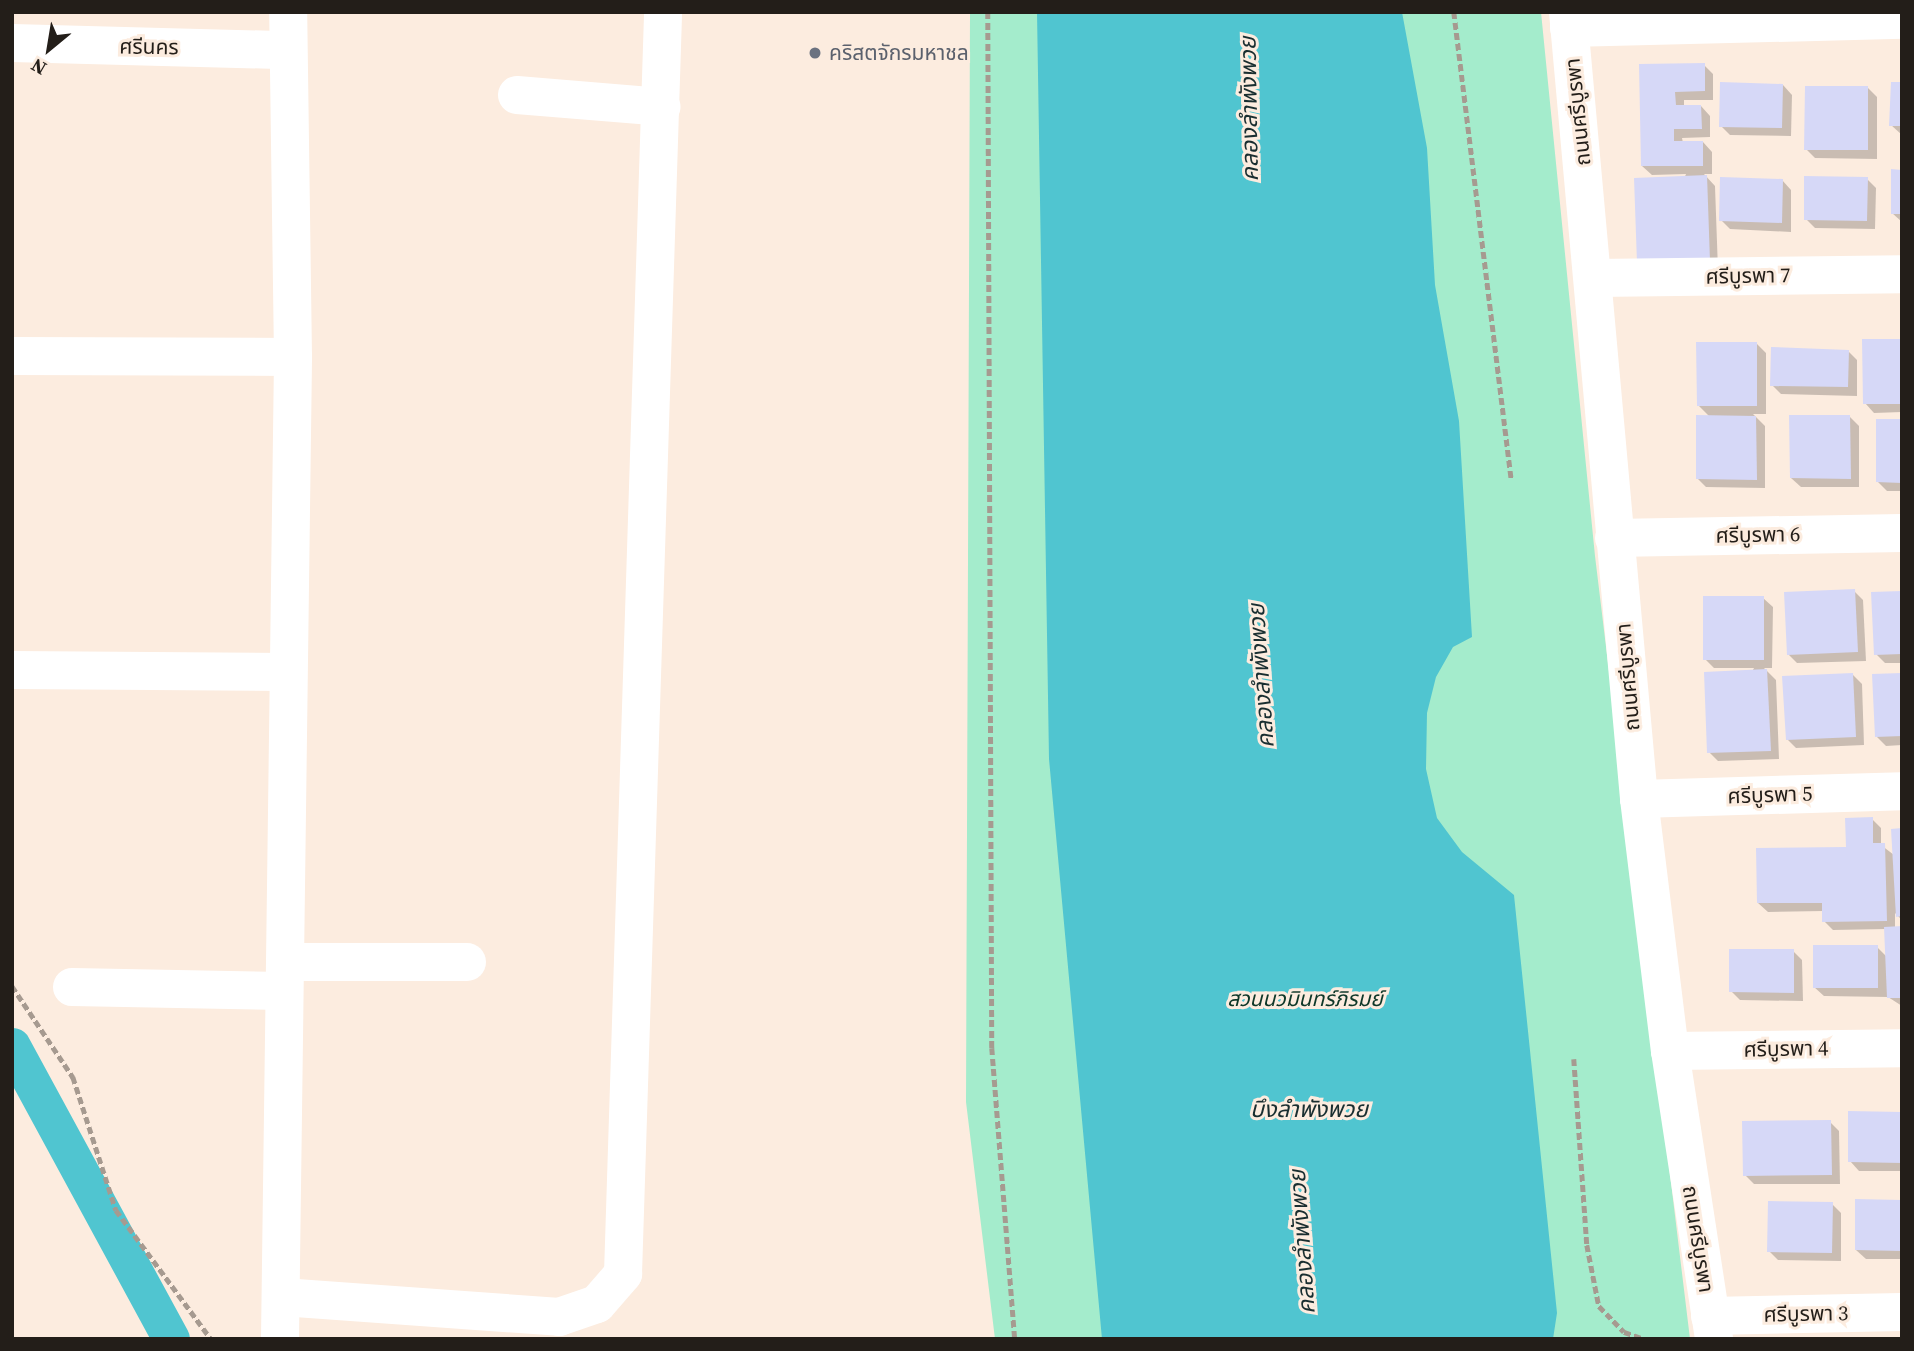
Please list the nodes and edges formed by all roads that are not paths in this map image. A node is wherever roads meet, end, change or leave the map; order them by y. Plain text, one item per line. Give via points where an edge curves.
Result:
1 (288, 12) edge
2 (663, 12) edge
3 (1568, 20) edge
4 (1902, 20) edge
5 (12, 43) edge
6 (286, 50) junction
7 (517, 96) dead end
8 (662, 107) junction
9 (1902, 274) edge
10 (1595, 278) junction
11 (12, 356) edge
12 (293, 357) junction
13 (1902, 533) edge
14 (1614, 538) junction
15 (12, 670) edge
16 (288, 672) junction
17 (1902, 791) edge
18 (1639, 799) junction
19 (467, 962) dead end
20 (284, 976) junction
21 (72, 987) dead end
22 (1902, 1048) edge
23 (1670, 1051) junction
24 (282, 1297) junction
25 (1902, 1312) edge
26 (1712, 1328) edge
27 (280, 1339) edge

1 - 6 street
2 - 8 street
3 - 4 street
3 - 10 street, ถนนศรีบูรพา
5 - 6 street, ศรีนคร
6 - 12 street
7 - 8 street
8 - 24 street via 623,1274 597,1304 559,1317
9 - 10 street, ศรีบูรพา 7
10 - 14 street, ถนนศรีบูรพา
11 - 12 street
12 - 16 street
13 - 14 street, ศรีบูรพา 6
14 - 18 street, ถนนศรีบูรพา
15 - 16 street
16 - 20 street
17 - 18 street, ศรีบูรพา 5
18 - 23 street, ถนนศรีบูรพา
19 - 20 street
20 - 21 street
20 - 24 street
22 - 23 street, ศรีบูรพา 4
23 - 26 street, ถนนศรีบูรพา
24 - 27 street
25 - 26 street, ศรีบูรพา 3

